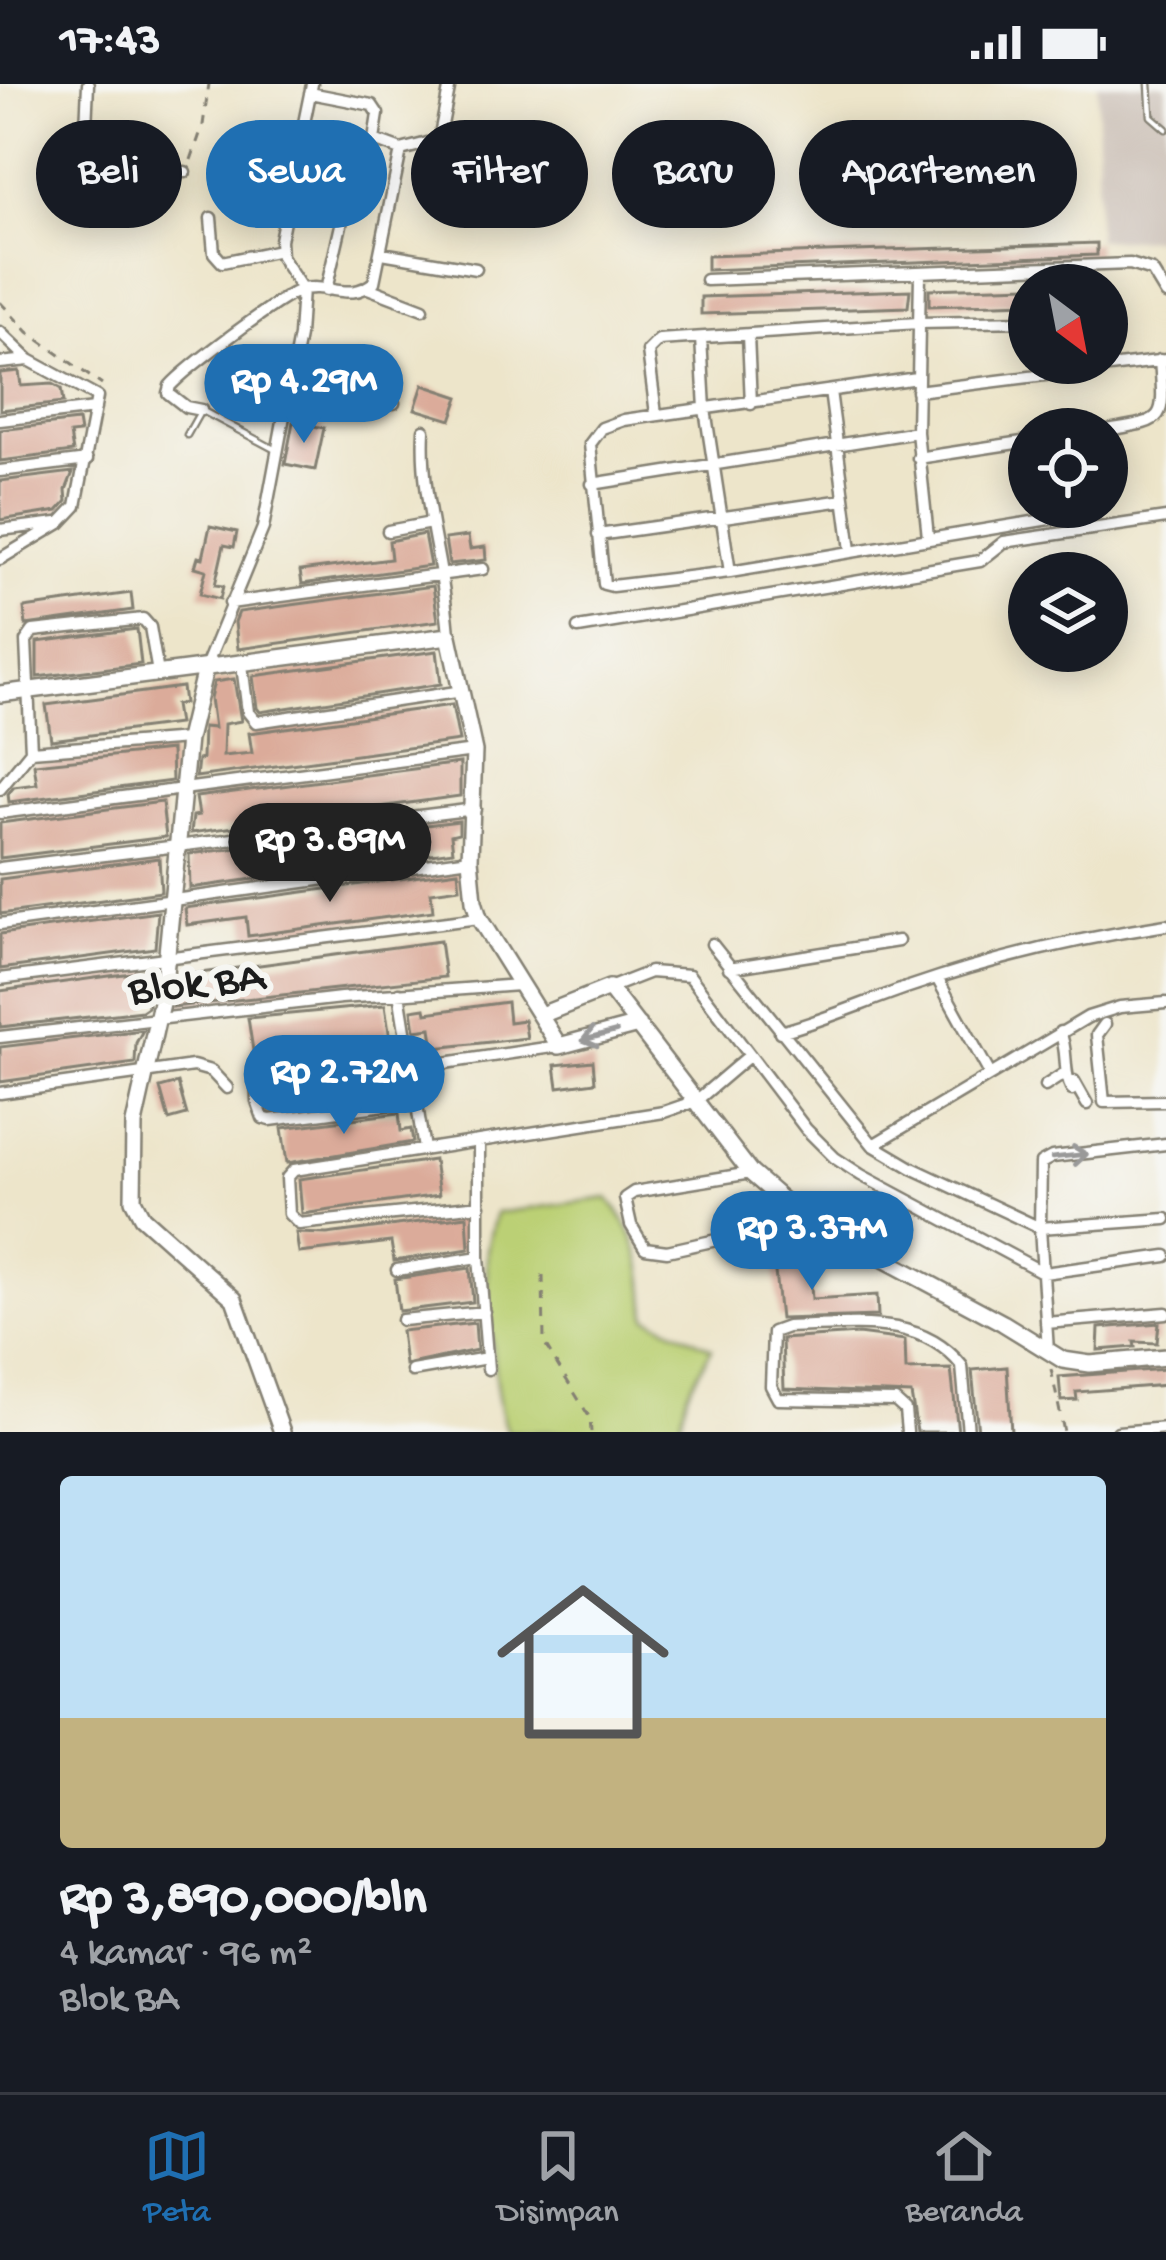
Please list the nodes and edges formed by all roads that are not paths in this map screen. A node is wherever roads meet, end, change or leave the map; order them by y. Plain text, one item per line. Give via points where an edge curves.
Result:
1 (88, 84) edge
2 (450, 84) edge
3 (1149, 84) edge
4 (311, 88) edge
5 (1166, 129) edge
6 (401, 150) junction
7 (185, 172) road end
8 (211, 228) edge
9 (340, 228) edge
10 (280, 250) junction
11 (382, 253) junction
12 (476, 269) dead end
13 (920, 274) junction
14 (706, 280) dead end
15 (368, 288) junction
16 (302, 290) junction
17 (326, 290) junction
18 (1166, 294) edge
19 (423, 309) dead end
20 (1008, 321) edge
21 (918, 323) junction
22 (0, 332) edge
23 (748, 335) junction
24 (701, 338) junction
25 (29, 360) junction
26 (1163, 360) edge
27 (1128, 362) edge
28 (0, 363) edge
29 (1008, 373) edge
30 (917, 385) junction
31 (290, 387) junction
32 (830, 391) junction
33 (96, 403) junction
34 (394, 403) dead end
35 (752, 404) junction
36 (705, 409) junction
37 (201, 410) junction
38 (656, 414) junction
39 (0, 420) edge
40 (1128, 427) edge
41 (424, 430) dead end
42 (916, 432) junction
43 (188, 435) dead end
44 (1008, 444) edge
45 (838, 447) junction
46 (279, 451) junction
47 (919, 458) junction
48 (87, 460) junction
49 (713, 464) junction
50 (0, 471) edge
51 (592, 484) junction
52 (844, 500) junction
53 (724, 515) junction
54 (1166, 518) edge
55 (60, 523) junction
56 (431, 523) junction
57 (1008, 523) edge
58 (1128, 523) edge
59 (1094, 528) edge
60 (0, 530) edge
61 (388, 531) dead end
62 (598, 535) junction
63 (928, 536) junction
64 (851, 550) junction
65 (0, 559) edge
66 (483, 569) dead end
67 (730, 572) junction
68 (445, 576) junction
69 (230, 603) junction
70 (578, 628) dead end
71 (449, 636) junction
72 (242, 665) junction
73 (205, 669) junction
74 (158, 673) junction
75 (24, 690) junction
76 (463, 691) junction
77 (0, 694) edge
78 (188, 739) junction
79 (31, 751) junction
80 (474, 752) junction
81 (182, 787) junction
82 (0, 789) edge
83 (475, 808) junction
84 (0, 813) edge
85 (178, 844) junction
86 (470, 859) junction
87 (0, 868) edge
88 (173, 898) junction
89 (479, 918) junction
90 (0, 924) edge
91 (1166, 925) edge
92 (898, 941) dead end
93 (712, 944) dead end
94 (164, 955) junction
95 (729, 968) junction
96 (937, 978) junction
97 (0, 979) edge
98 (519, 985) junction
99 (609, 988) junction
100 (399, 993) junction
101 (1166, 1003) edge
102 (541, 1015) junction
103 (158, 1019) junction
104 (1106, 1024) dead end
105 (638, 1025) junction
106 (780, 1032) junction
107 (1060, 1032) junction
108 (0, 1037) edge
109 (406, 1046) junction
110 (559, 1046) junction
111 (1097, 1047) junction
112 (750, 1055) junction
113 (1067, 1062) junction
114 (411, 1068) junction
115 (145, 1071) junction
116 (990, 1074) junction
117 (1045, 1086) dead end
118 (227, 1088) dead end
119 (1072, 1090) dead end
120 (0, 1093) edge
121 (696, 1100) junction
122 (1166, 1101) edge
123 (416, 1102) junction
124 (1087, 1104) dead end
125 (479, 1141) junction
126 (1166, 1144) edge
127 (873, 1145) junction
128 (424, 1149) junction
129 (752, 1173) junction
130 (776, 1198) junction
131 (480, 1205) junction
132 (1166, 1219) edge
133 (1040, 1228) junction
134 (1166, 1256) edge
135 (478, 1257) junction
136 (1043, 1259) junction
137 (398, 1270) dead end
138 (484, 1312) junction
139 (1166, 1313) edge
140 (403, 1321) dead end
141 (1046, 1323) junction
142 (1048, 1351) junction
143 (1166, 1357) edge
144 (412, 1371) dead end
145 (1166, 1428) edge
146 (282, 1432) edge
147 (907, 1432) edge
148 (968, 1432) edge
149 (1118, 1432) edge

1 - 7 street via 86,128 121,167
2 - 6 street via 439,140
3 - 5 lane via 1153,119
4 - 6 street via 372,105 374,140
4 - 10 street
6 - 11 street
8 - 10 street via 219,260
9 - 17 street
10 - 16 street
11 - 12 street
11 - 15 street
13 - 14 street
13 - 18 street via 1130,264 1152,271
13 - 21 street
15 - 17 street
15 - 19 street
16 - 17 street
16 - 31 street
16 - 37 street via 172,382 173,400
20 - 21 street
21 - 23 street
21 - 30 street
22 - 25 street
23 - 24 street
23 - 35 street
24 - 36 street
24 - 38 street via 652,344
25 - 28 street
25 - 33 street
26 - 27 street
26 - 40 street via 1160,417
29 - 30 street
30 - 32 street
30 - 42 street
31 - 34 street
31 - 46 street
32 - 35 street
32 - 45 street
33 - 39 street
33 - 48 street
35 - 36 street
36 - 38 street
36 - 49 street
37 - 43 lane
37 - 46 lane
38 - 51 street via 595,434
41 - 56 street
42 - 45 street
42 - 47 street
44 - 47 street
45 - 49 street
45 - 52 street
46 - 69 street via 260,542
47 - 63 street
48 - 50 street
48 - 55 street via 76,506
49 - 51 street
49 - 53 street
51 - 62 street
52 - 53 street
52 - 64 street
53 - 62 street
53 - 67 street
54 - 58 street
55 - 60 street
55 - 65 street
56 - 61 street
56 - 68 street
57 - 63 street
59 - 70 street via 1004,542 980,561
62 - 67 street via 609,586
63 - 64 street
64 - 67 street
66 - 68 street
68 - 69 street
68 - 71 street
69 - 73 street
71 - 72 street
71 - 76 street
72 - 73 street
72 - 76 street via 256,722
73 - 74 street
73 - 78 street
74 - 75 street
74 - 75 street via 142,619 43,628 26,641
75 - 77 street
75 - 79 street
76 - 80 street
78 - 79 street
78 - 81 street
79 - 82 street
80 - 81 street
80 - 83 street
81 - 84 street
81 - 85 street
83 - 85 street
83 - 86 street
85 - 87 street
85 - 88 street
86 - 88 street
86 - 89 street
88 - 90 street
88 - 94 street
89 - 94 street
89 - 98 street
91 - 96 street
92 - 95 street
93 - 95 street
94 - 97 street
94 - 103 street
95 - 106 street
96 - 106 street
96 - 116 street
98 - 100 street, Blok BA
98 - 102 street
99 - 102 street
99 - 105 street
99 - 112 street via 650,972 689,976
100 - 103 street, Blok BA
100 - 109 street
101 - 107 street via 1103,1010
102 - 110 street
103 - 108 street, Blok BA
103 - 115 street
104 - 111 street
105 -> 110 street
105 - 121 street
106 - 127 street
107 - 113 street
107 - 116 street
109 - 114 street
109 - 123 street via 266,1066 256,1072 257,1101 270,1120
110 - 114 street
111 - 113 street
111 - 122 street via 1106,1103
112 - 121 street
112 - 136 street via 835,1158
113 - 117 street
113 - 119 street
113 - 124 street
114 - 123 street
115 - 118 street via 200,1067
115 - 120 street
115 - 146 street via 131,1154 133,1204 234,1299
116 - 127 street
121 - 125 street via 630,1119
121 - 129 street
123 - 128 street
125 - 128 street
125 - 131 street
133 -> 126 street via 1045,1160
127 - 133 street
128 - 131 street via 291,1172 291,1219 304,1225
129 - 130 street
129 - 130 street via 634,1192 624,1201 631,1225 649,1251 697,1246 730,1237
130 - 142 street
131 - 135 street
132 - 133 street
133 - 136 street
134 - 136 street
135 - 137 street
135 - 138 street
136 - 141 street
138 - 140 street
138 - 144 street via 488,1364
139 - 141 street
141 - 142 street
142 - 143 street via 1082,1364
145 - 149 street
147 - 148 street via 905,1410 892,1400 778,1399 771,1386 773,1332 895,1325 914,1331 962,1366

